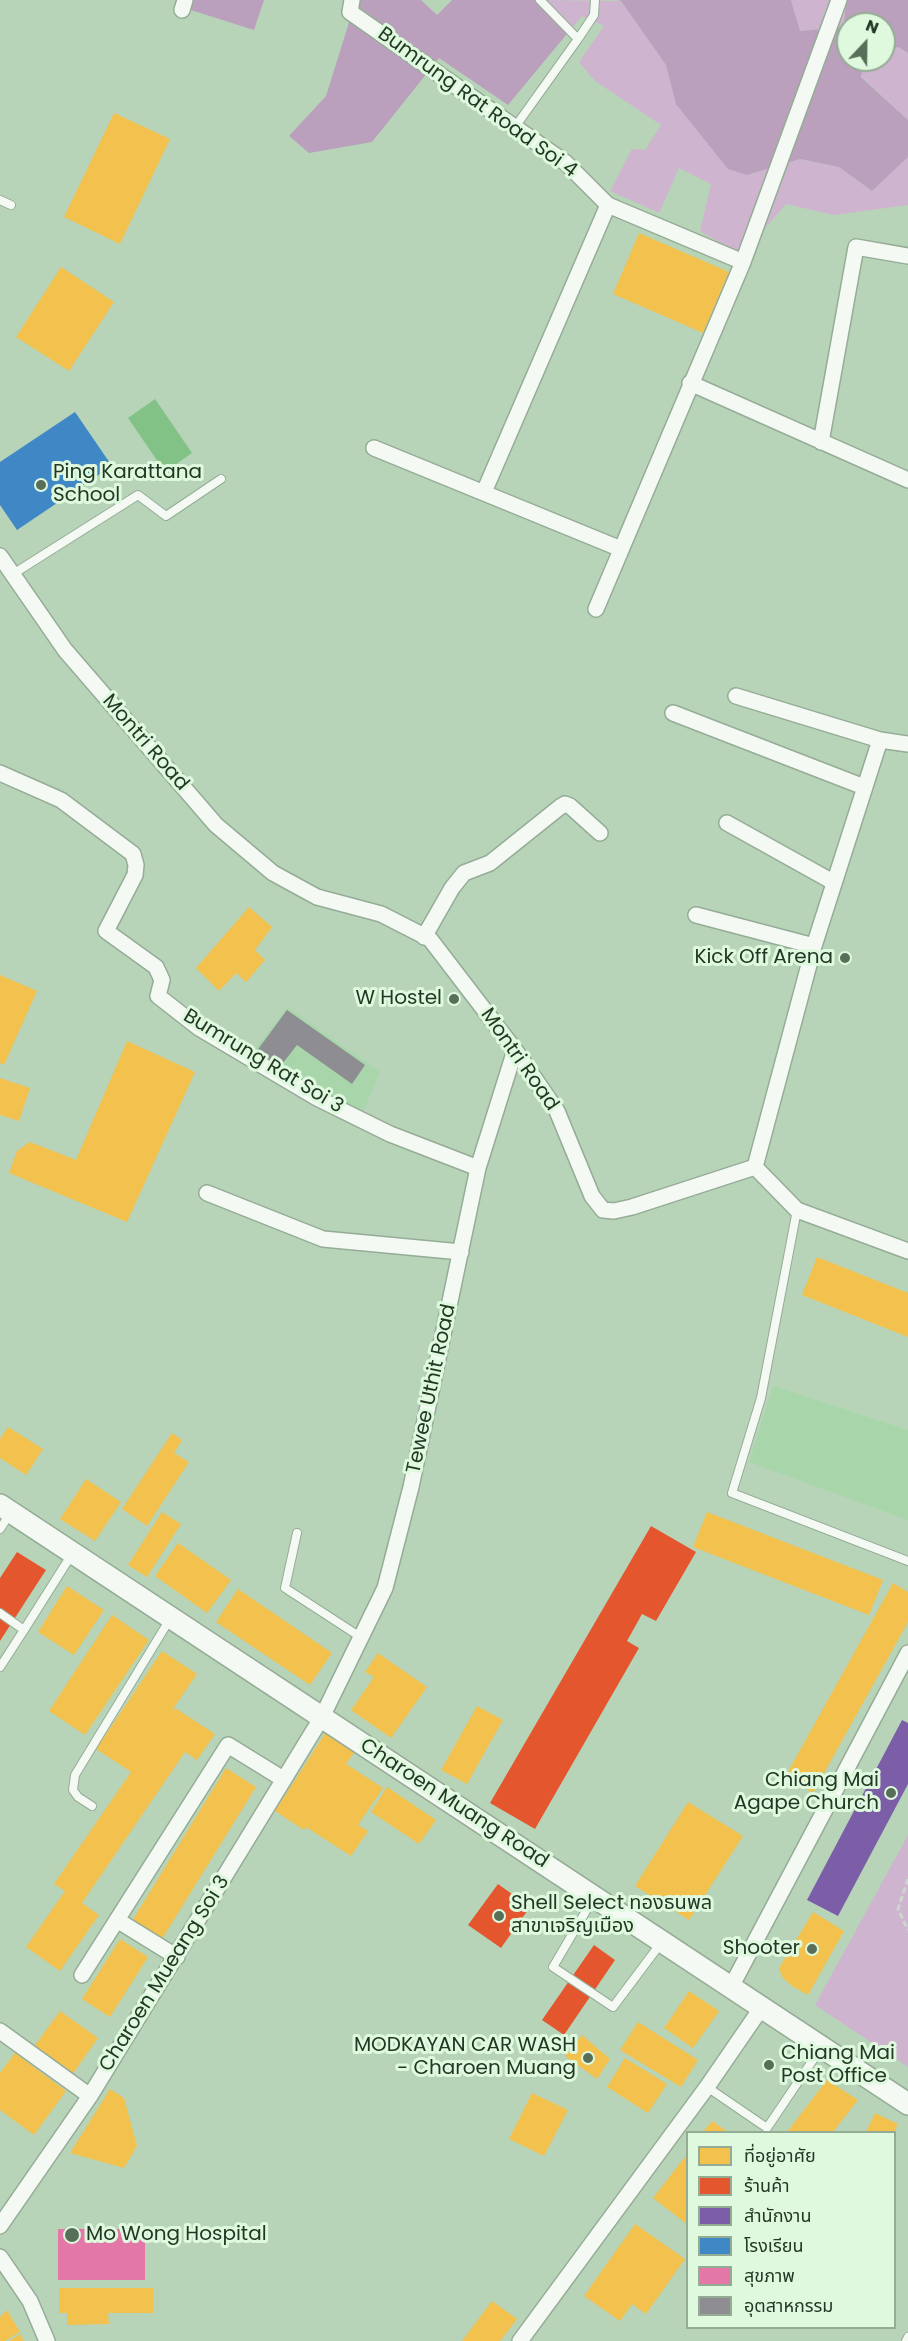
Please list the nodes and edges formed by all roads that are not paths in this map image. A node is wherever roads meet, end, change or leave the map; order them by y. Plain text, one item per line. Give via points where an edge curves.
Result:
1 (352, 0) edge
2 (540, 0) edge
3 (595, 0) edge
4 (839, 0) edge
5 (578, 39) junction
6 (515, 127) junction
7 (0, 200) edge
8 (10, 205) dead end
9 (608, 205) junction
10 (908, 256) edge
11 (743, 262) junction
12 (690, 383) junction
13 (820, 442) junction
14 (374, 448) dead end
15 (221, 479) dead end
16 (908, 480) edge
17 (484, 492) junction
18 (621, 549) junction
19 (0, 556) edge
20 (13, 574) junction
21 (596, 609) dead end
22 (736, 696) dead end
23 (673, 713) dead end
24 (879, 740) junction
25 (908, 744) edge
26 (0, 773) edge
27 (864, 788) junction
28 (727, 823) dead end
29 (600, 833) dead end
30 (833, 882) junction
31 (696, 915) dead end
32 (424, 936) junction
33 (814, 945) junction
34 (515, 1050) junction
35 (755, 1167) junction
36 (478, 1168) junction
37 (207, 1193) dead end
38 (796, 1210) junction
39 (908, 1251) edge
40 (461, 1252) junction
41 (4, 1515) edge
42 (297, 1533) dead end
43 (73, 1553) junction
44 (908, 1561) edge
45 (0, 1613) edge
46 (171, 1618) junction
47 (24, 1630) junction
48 (362, 1638) junction
49 (908, 1653) edge
50 (0, 1667) edge
51 (322, 1717) junction
52 (284, 1779) junction
53 (92, 1806) dead end
54 (594, 1897) junction
55 (117, 1920) junction
56 (662, 1941) junction
57 (177, 1956) junction
58 (82, 1976) dead end
59 (731, 1987) junction
60 (762, 2007) junction
61 (0, 2031) edge
62 (822, 2047) junction
63 (707, 2087) junction
64 (90, 2096) junction
65 (908, 2104) edge
66 (0, 2226) edge
67 (0, 2257) edge
68 (527, 2338) edge
69 (47, 2341) edge

1 - 6 street, Bumrung Rat Road Soi 4 via 350,12
2 - 5 lane
3 - 5 lane via 594,15
4 - 11 street
5 - 6 lane
6 - 9 street, Bumrung Rat Road Soi 4 via 566,164
7 - 8 lane
9 - 11 street, Bumrung Rat Road Soi 4
9 - 17 street
10 - 13 street via 856,247
11 - 12 street
12 - 13 street
12 - 18 street
13 - 16 street
14 - 17 street
15 - 20 lane via 166,516 138,495
17 - 18 street
18 - 21 street
19 - 20 street, Montri Road
20 - 32 street, Montri Road via 65,650 216,825 273,873 317,897 381,914
22 - 24 street
23 - 27 street
24 - 25 street
24 - 27 street
26 - 36 street, Bumrung Rat Soi 3 via 62,800 133,854 135,875 106,931 156,967 162,980 158,996 199,1028 317,1098 390,1134
27 - 30 street
28 - 30 street
29 - 32 street via 565,804 490,862 464,873
30 - 33 street
31 - 33 street
32 - 34 street, Montri Road
33 - 35 street
34 - 35 street, Montri Road via 557,1111 592,1196 603,1209 632,1207
34 - 36 street, Tewee Uthit Road
35 - 38 street
36 - 40 street, Tewee Uthit Road
37 - 40 street via 323,1239
38 - 39 street
38 - 44 lane via 761,1398 732,1493
40 - 48 street, Tewee Uthit Road via 411,1487 385,1588
41 - 43 main road, Charoen Muang Road
42 - 48 lane via 285,1588
43 - 46 main road, Charoen Muang Road
43 - 47 lane
45 - 47 lane
46 - 51 main road, Charoen Muang Road
46 - 53 lane via 75,1775 73,1790
47 - 50 lane
48 - 51 street, Tewee Uthit Road
49 - 59 street
51 - 52 street, Charoen Mueang Soi 3
51 - 54 main road, Charoen Muang Road
52 - 55 street via 228,1745
52 - 57 street, Charoen Mueang Soi 3
54 - 56 main road, Charoen Muang Road
54 - 56 lane via 553,1967 613,2007
55 - 57 street
55 - 58 street
56 - 59 main road, Charoen Muang Road
57 - 64 street, Charoen Mueang Soi 3
59 - 60 main road, Charoen Muang Road
60 - 62 main road, Charoen Muang Road
60 - 63 street
61 - 64 street
62 - 63 lane via 767,2128
62 - 65 main road, Charoen Muang Road
63 - 68 street
64 - 66 street, Charoen Mueang Soi 3
67 - 69 street via 30,2301

